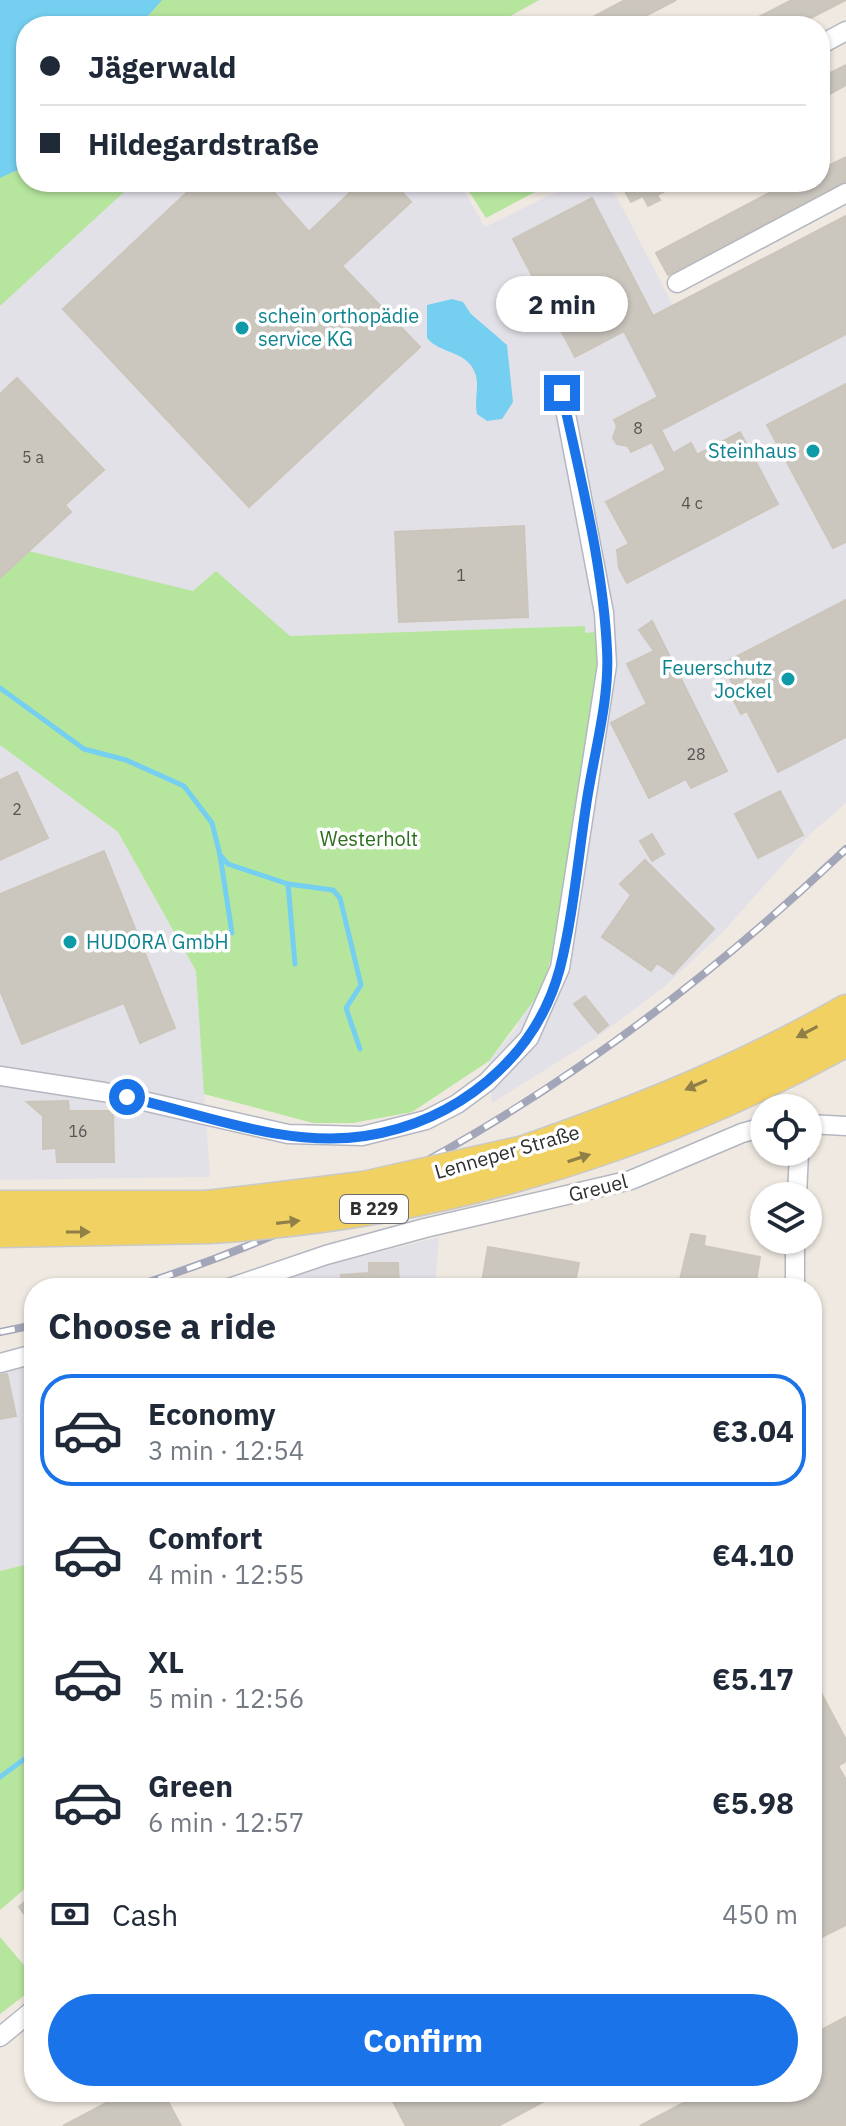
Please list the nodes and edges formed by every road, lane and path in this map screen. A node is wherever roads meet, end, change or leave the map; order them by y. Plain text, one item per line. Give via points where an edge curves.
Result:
1 (846, 193) edge
2 (677, 283) dead end
3 (562, 393) dead end
4 (846, 1010) edge
5 (846, 1041) edge
6 (0, 1076) edge
7 (822, 1125) edge
8 (844, 1126) edge
9 (750, 1133) edge
10 (530, 1161) junction
11 (0, 1206) edge
12 (209, 1217) junction
13 (0, 1232) edge
14 (795, 1254) edge
15 (258, 1278) edge
16 (795, 1278) edge
17 (24, 1357) edge
18 (0, 1363) edge
19 (24, 2017) edge
20 (0, 2037) edge

1 - 2 street
3 - 6 street via 606,637 605,685 560,968 529,1038 487,1082 426,1120 362,1136 288,1134 104,1092
4 -> 10 main road, Lenneper Straße / B 229 via 760,1057
10 -> 5 main road, Lenneper Straße / B 229 via 622,1143 719,1105
7 - 8 street
9 - 15 street, Greuel via 631,1180 425,1228
10 - 12 main road, Lenneper Straße / B 229, bridge via 451,1194 353,1213
11 - 12 main road, Lenneper Straße / B 229
13 -> 12 main road, Lenneper Straße / B 229
14 - 16 street
17 - 18 street
19 - 20 street

